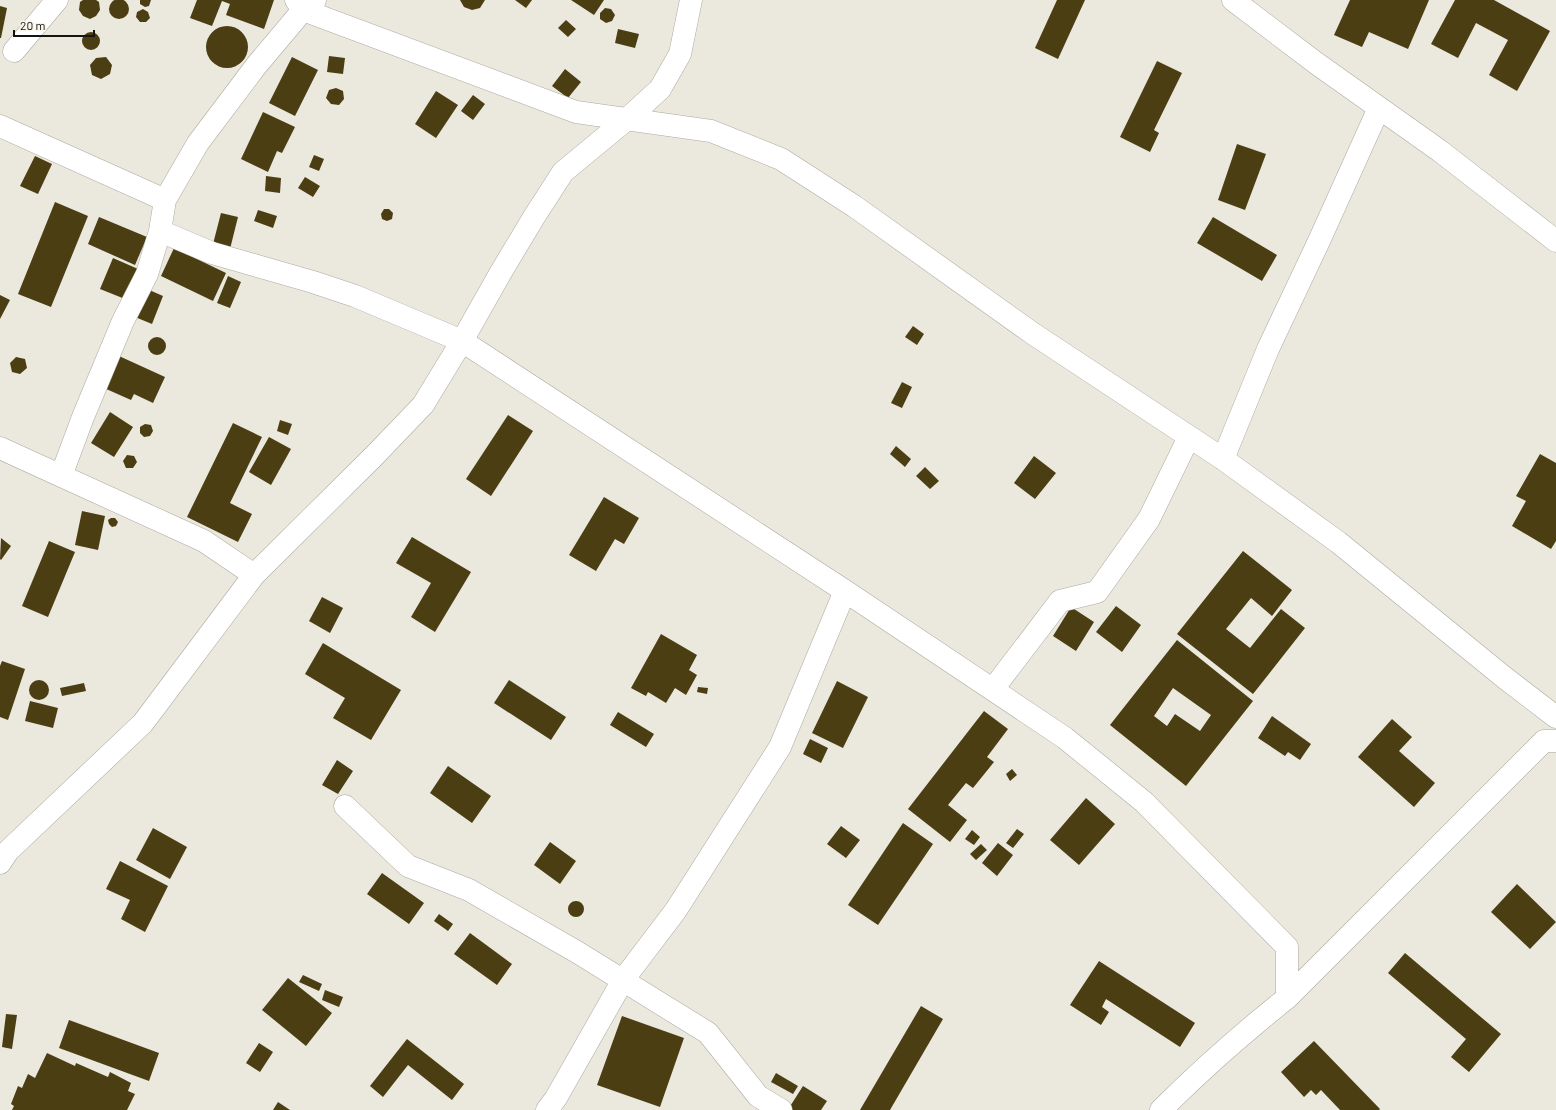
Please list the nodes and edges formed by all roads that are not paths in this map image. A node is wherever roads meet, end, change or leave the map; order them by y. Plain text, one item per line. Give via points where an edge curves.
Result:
1 (57, 0) edge
2 (691, 0) edge
3 (1233, 0) edge
4 (305, 3) edge
5 (14, 51) dead end
6 (1379, 108) junction
7 (626, 120) junction
8 (0, 126) edge
9 (165, 200) junction
10 (160, 232) junction
11 (1556, 241) edge
12 (462, 341) junction
13 (1189, 437) junction
14 (0, 448) edge
15 (1223, 459) junction
16 (61, 476) junction
17 (254, 575) junction
18 (845, 591) junction
19 (993, 688) junction
20 (1556, 717) edge
21 (1556, 741) edge
22 (345, 806) dead end
23 (3, 853) edge
24 (623, 980) junction
25 (1287, 998) junction
26 (547, 1110) edge
27 (780, 1110) edge
28 (1161, 1110) edge

1 - 5 street
2 - 7 street via 680,54 660,89
3 - 6 street
4 - 7 street via 576,112
4 - 9 street via 198,143
6 - 11 street via 1440,151
6 - 15 street via 1268,349
7 - 12 street via 563,172
7 - 13 street via 711,131 781,159 854,206 1032,333
8 - 9 street
9 - 10 street
10 - 12 street via 212,253 355,296
10 - 16 street via 147,274 123,321
12 - 17 street via 423,405
12 - 18 street
13 - 15 street
13 - 19 street via 1149,519 1097,592 1060,601
14 - 16 street
15 - 20 street via 1338,542
16 - 17 street via 204,541
17 - 23 street via 143,724
18 - 19 street
18 - 24 street via 780,747 676,910
19 - 25 street via 1066,738 1144,802 1287,947
21 - 25 street via 1544,741
22 - 24 street via 408,866 469,890
24 - 26 street
24 - 27 street via 708,1033 758,1096
25 - 28 street via 1196,1075

